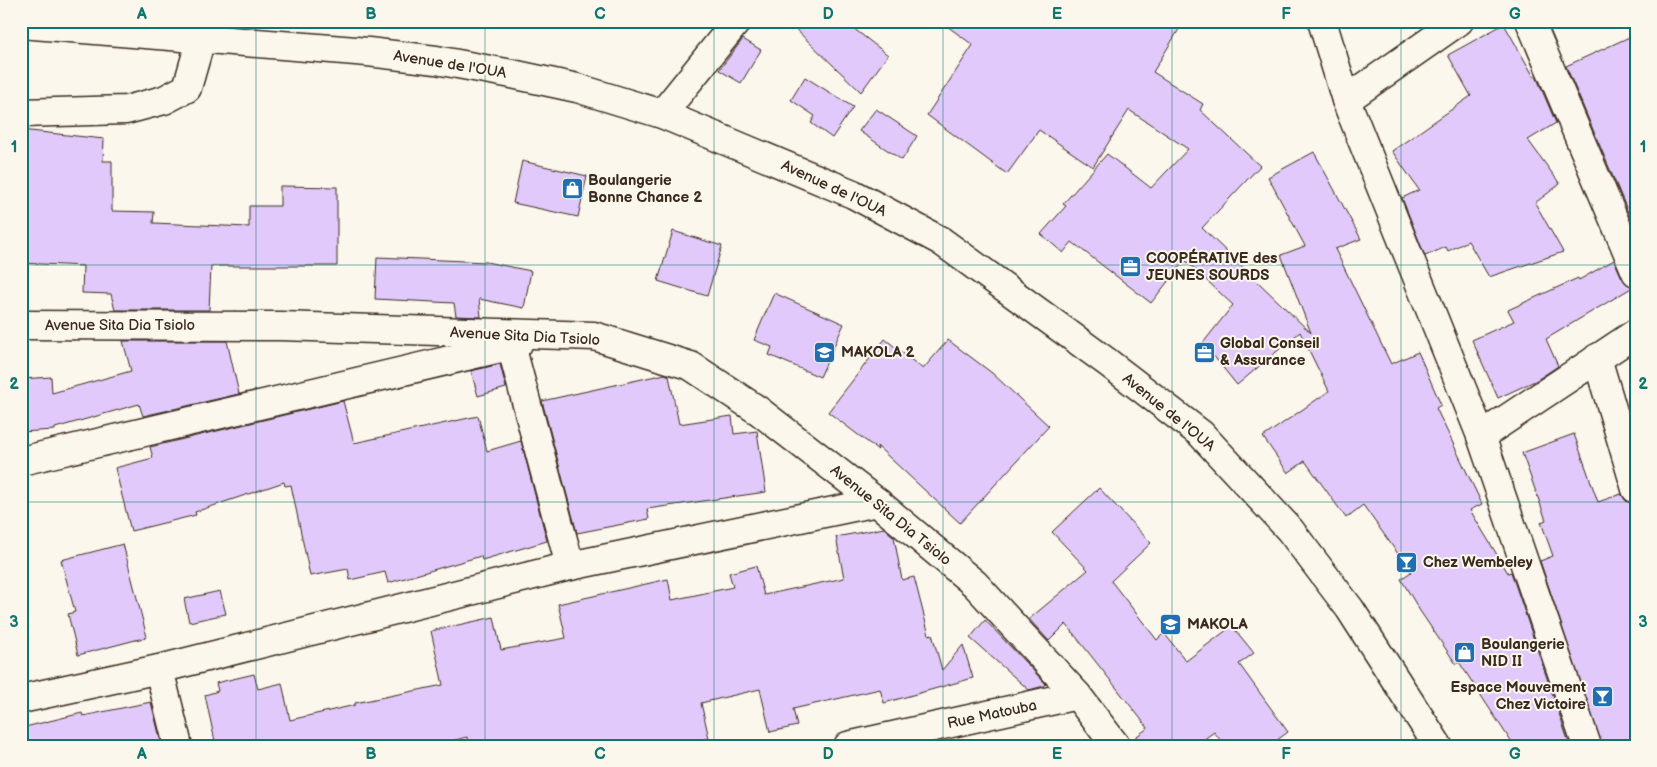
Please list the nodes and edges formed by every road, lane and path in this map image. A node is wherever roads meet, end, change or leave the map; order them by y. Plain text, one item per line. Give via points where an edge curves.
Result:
1 (737, 21) edge
2 (1322, 21) edge
3 (1460, 21) edge
4 (1530, 21) edge
5 (24, 23) edge
6 (121, 27) edge
7 (200, 38) junction
8 (1346, 100) junction
9 (21, 113) edge
10 (662, 114) junction
11 (1636, 272) edge
12 (21, 325) edge
13 (1636, 333) edge
14 (594, 336) junction
15 (511, 345) junction
16 (1597, 358) junction
17 (1481, 436) junction
18 (21, 460) edge
19 (1636, 489) edge
20 (877, 502) junction
21 (570, 566) junction
22 (159, 669) junction
23 (1077, 695) junction
24 (21, 699) edge
25 (178, 746) edge
26 (848, 746) edge
27 (1116, 746) edge
28 (1438, 746) edge
29 (1587, 746) edge

1 - 10 street
2 - 8 street
3 - 8 street
4 - 11 street
5 - 6 street, Avenue de l'OUA
6 - 7 street, Avenue de l'OUA
7 - 9 street via 187,88 164,100 126,110
7 - 10 street, Avenue de l'OUA via 436,60 577,88
8 - 17 street
10 - 28 street, Avenue de l'OUA via 852,194 942,242 1100,356 1201,434 1290,530 1344,601
12 - 14 street, Avenue Sita Dia Tsiolo via 280,326
13 - 16 street
14 - 15 street
14 - 20 street, Avenue Sita Dia Tsiolo via 690,366 760,411
15 - 18 street
15 - 21 street
16 - 17 street
16 - 19 street
17 - 29 street
20 - 21 street
20 - 23 street, Avenue Sita Dia Tsiolo via 975,584
21 - 22 street
22 - 24 street
22 - 25 street
23 - 26 street, Rue Matouba
23 - 27 street, Avenue Sita Dia Tsiolo

